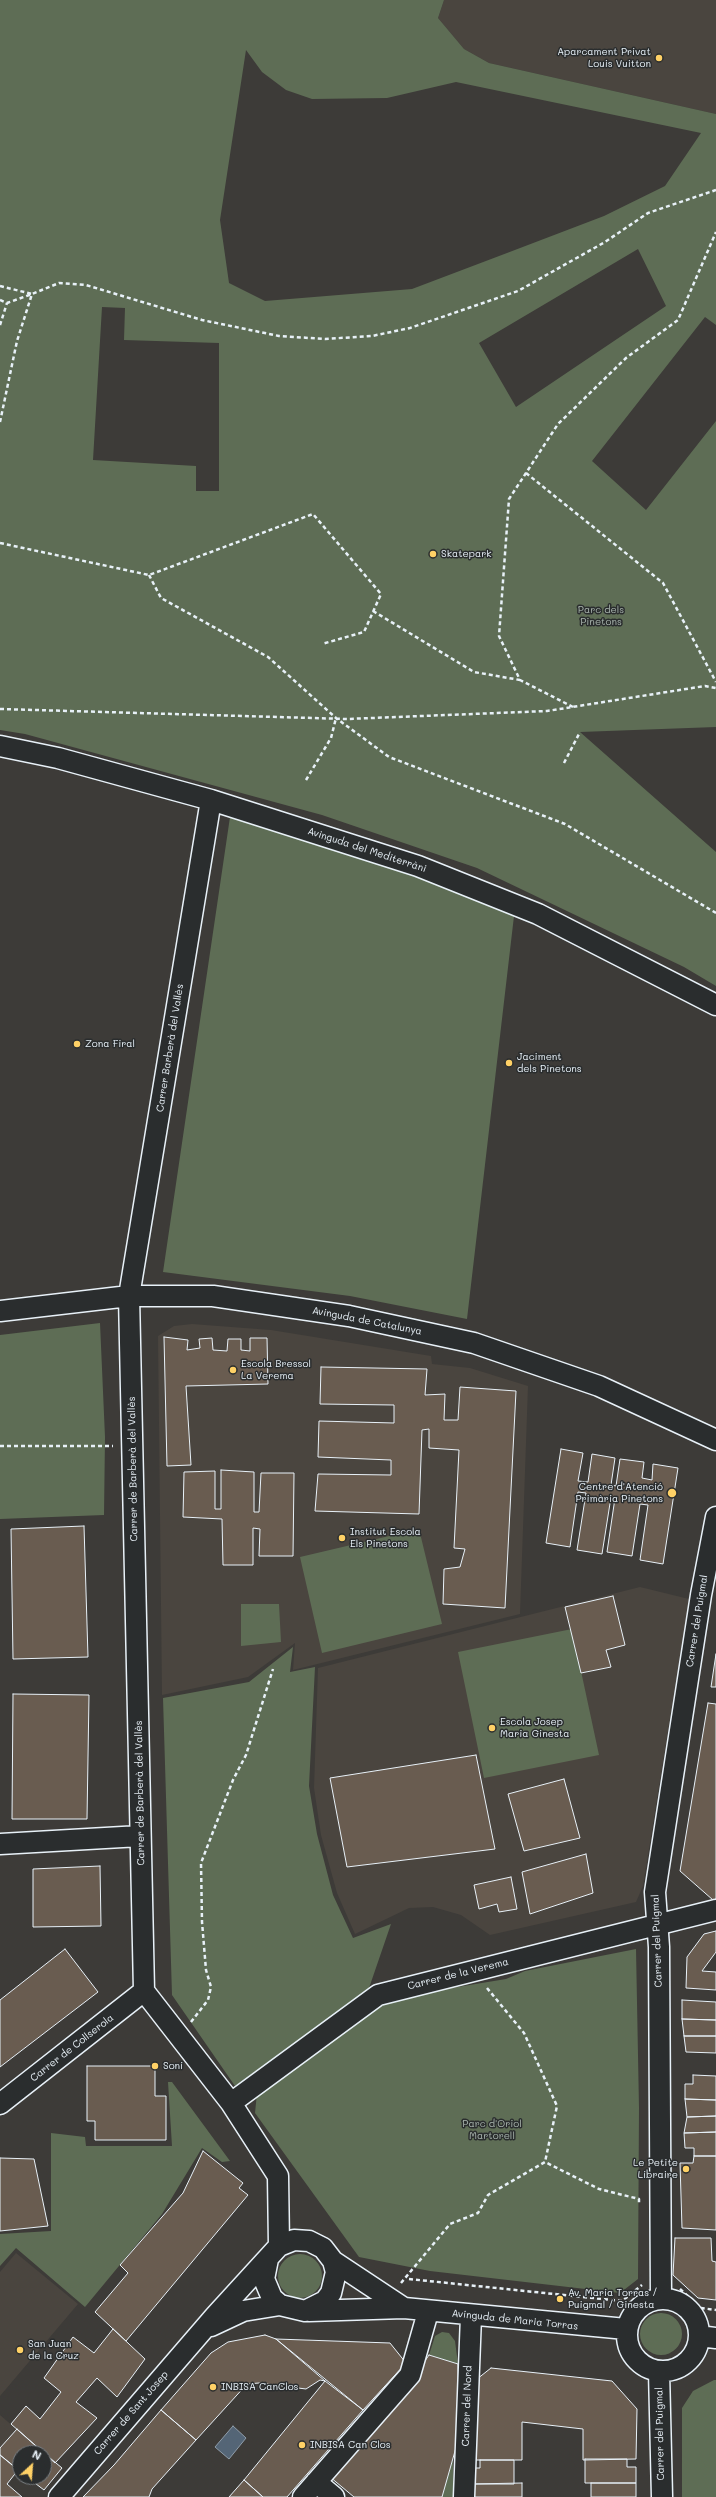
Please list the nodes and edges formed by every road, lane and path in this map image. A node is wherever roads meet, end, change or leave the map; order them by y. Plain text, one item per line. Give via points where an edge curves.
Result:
1 (716, 190) edge
2 (716, 232) edge
3 (0, 286) edge
4 (32, 294) junction
5 (0, 300) edge
6 (7, 303) junction
7 (0, 325) edge
8 (0, 422) edge
9 (526, 473) junction
10 (0, 543) edge
11 (149, 575) junction
12 (373, 611) junction
13 (322, 644) dead end
14 (714, 676) edge
15 (520, 680) junction
16 (716, 682) edge
17 (716, 688) edge
18 (574, 707) junction
19 (0, 709) edge
20 (336, 718) junction
21 (580, 732) dead end
22 (0, 746) edge
23 (564, 763) dead end
24 (306, 780) dead end
25 (211, 800) junction
26 (716, 913) edge
27 (716, 1005) edge
28 (129, 1296) junction
29 (0, 1311) edge
30 (716, 1440) edge
31 (0, 1446) edge
32 (133, 1447) junction
33 (716, 1517) edge
34 (273, 1669) dead end
35 (140, 1836) junction
36 (0, 1844) edge
37 (716, 1910) edge
38 (657, 1924) junction
39 (476, 1970) junction
40 (144, 1991) junction
41 (176, 2033) junction
42 (231, 2103) junction
43 (0, 2104) edge
44 (545, 2162) junction
45 (640, 2206) dead end
46 (273, 2253) junction
47 (333, 2261) junction
48 (409, 2279) dead end
49 (398, 2286) dead end
50 (661, 2291) junction
51 (280, 2305) junction
52 (404, 2308) junction
53 (716, 2310) edge
54 (305, 2311) junction
55 (428, 2312) junction
56 (471, 2316) junction
57 (626, 2329) junction
58 (204, 2330) junction
59 (708, 2337) edge
60 (659, 2371) junction
61 (310, 2490) edge
62 (59, 2497) edge
63 (334, 2497) edge
64 (464, 2497) edge
65 (662, 2497) edge

1 - 4 path via 648,213 605,242 518,291 410,328 372,336 325,339 258,332 202,320 86,286 59,283
2 - 9 path via 678,320 626,358 558,424
3 - 4 path
4 - 6 path
4 - 8 path via 17,341
5 - 6 path
6 - 7 path
9 - 14 path via 662,583
9 - 15 path via 509,500 499,636
10 - 11 path
11 - 12 path via 313,514 380,594
11 - 20 path via 162,598 268,656
12 - 13 path via 364,632
12 - 15 path via 474,672
14 - 16 path
15 - 18 path
17 - 18 path via 705,686
18 - 20 path via 547,711
19 - 20 path
20 - 24 path via 331,738
20 - 26 path via 388,757 565,824
21 - 23 path
22 - 25 street, Avinguda del Mediterràni via 58,758
25 - 27 street, Avinguda del Mediterràni via 418,866 531,911
25 - 28 street, Carrer Barberà del Vallès
28 - 29 street, Avinguda de Catalunya
28 - 30 street, Avinguda de Catalunya via 213,1296 349,1316 474,1343 599,1386
28 - 32 street, Carrer de Barberà del Vallès
31 - 32 path
32 - 35 street, Carrer de Barberà del Vallès
33 - 38 street, Carrer del Puigmal via 700,1595 655,1892
34 - 41 path via 246,1755 233,1780 201,1863 202,1922 206,1970 211,1987 208,2000 194,2020
35 - 36 street
35 - 40 street, Carrer de Barberà del Vallès
37 - 38 street, Carrer de la Verema
38 - 39 street, Carrer de la Verema
38 - 50 street, Carrer del Puigmal
39 - 42 street, Carrer de la Verema via 378,1995
39 - 44 path via 483,1983 524,2033 557,2106
40 - 41 street
40 - 43 street, Carrer de Collserola
41 - 42 street
42 - 46 street via 278,2176
44 - 45 path via 599,2189 639,2199
44 - 49 path via 488,2195 478,2213 450,2224
46 - 47 street via 294,2240 309,2241 323,2248
46 - 51 street via 264,2279 272,2298
46 - 58 street, Carrer de Sant Josep
47 - 52 street, Avinguda de Maria Torras
47 - 54 street via 336,2277 331,2293 325,2301
48 - 50 path via 622,2301 646,2282
50 - 53 path via 674,2284 701,2308
50 - 57 street via 639,2307
50 - 59 street via 689,2310
51 - 54 street
51 - 58 street, Carrer de Sant Josep via 243,2311
52 - 54 street, Avinguda de Maria Torras
52 - 55 street, Avinguda de Maria Torras
55 - 56 street, Avinguda de Maria Torras
55 - 61 street via 410,2375
56 - 57 street, Avinguda de Maria Torras
56 - 64 street, Carrer del Nord
57 - 60 street via 627,2343 634,2358 643,2366
58 - 62 street, Carrer de Sant Josep
59 - 60 street via 687,2362 672,2370
60 - 65 street, Carrer del Puigmal
61 - 63 street

